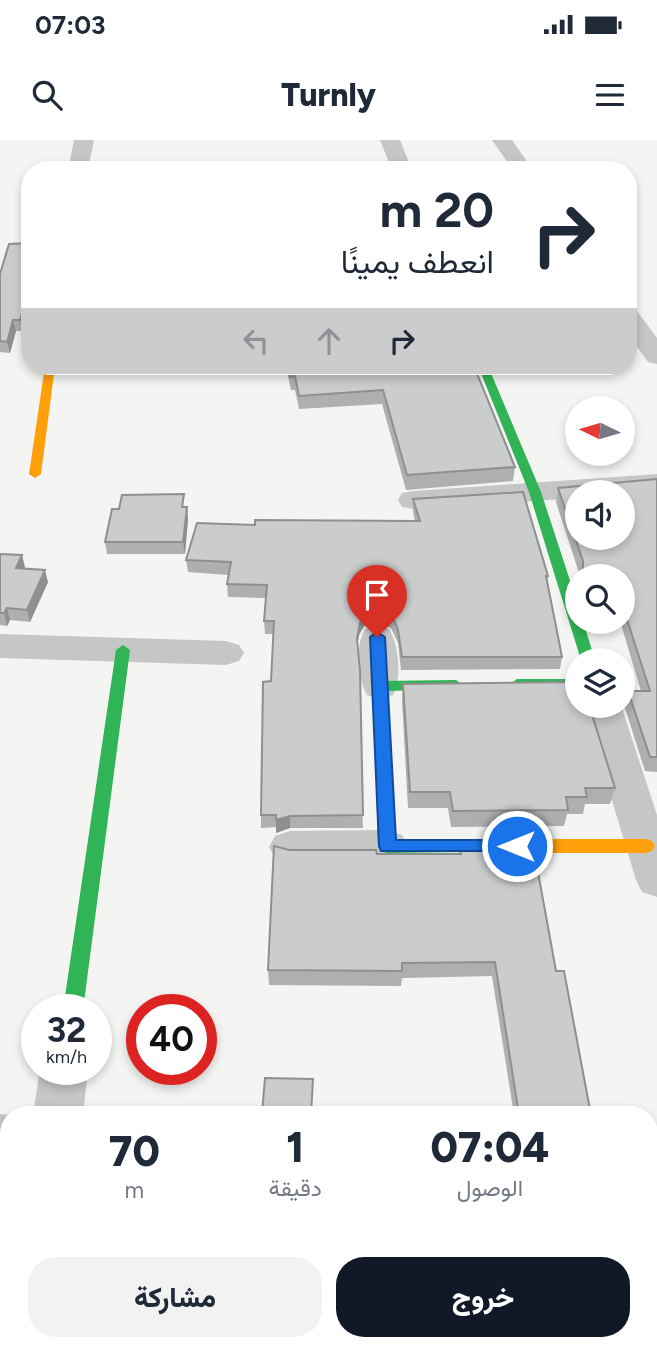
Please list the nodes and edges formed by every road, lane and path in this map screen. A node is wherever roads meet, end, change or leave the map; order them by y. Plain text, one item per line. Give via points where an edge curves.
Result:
1 (84, 140) edge
2 (390, 140) edge
3 (502, 140) edge
4 (80, 161) edge
5 (398, 161) edge
6 (517, 161) edge
7 (637, 328) edge
8 (657, 356) edge
9 (49, 375) edge
10 (487, 375) edge
11 (35, 474) dead end
12 (657, 483) edge
13 (535, 492) junction
14 (413, 500) edge
15 (377, 637) dead end
16 (0, 646) edge
17 (584, 648) edge
18 (123, 650) junction
19 (226, 653) dead end
20 (498, 684) edge
21 (565, 684) edge
22 (472, 685) edge
23 (380, 686) junction
24 (606, 718) edge
25 (387, 846) junction
26 (290, 847) edge
27 (652, 863) edge
28 (75, 994) edge
29 (62, 1085) edge
30 (59, 1106) edge

1 - 4 street
2 - 5 street
3 - 6 street
7 - 8 street
9 - 11 street
10 - 13 street
12 - 13 street
13 - 14 street
13 - 17 street
15 - 23 street
16 - 18 street
18 - 19 street
18 - 28 street
20 - 21 street
22 - 23 street
23 - 25 street
24 - 27 street
25 - 26 street
25 - 27 street
29 - 30 street

